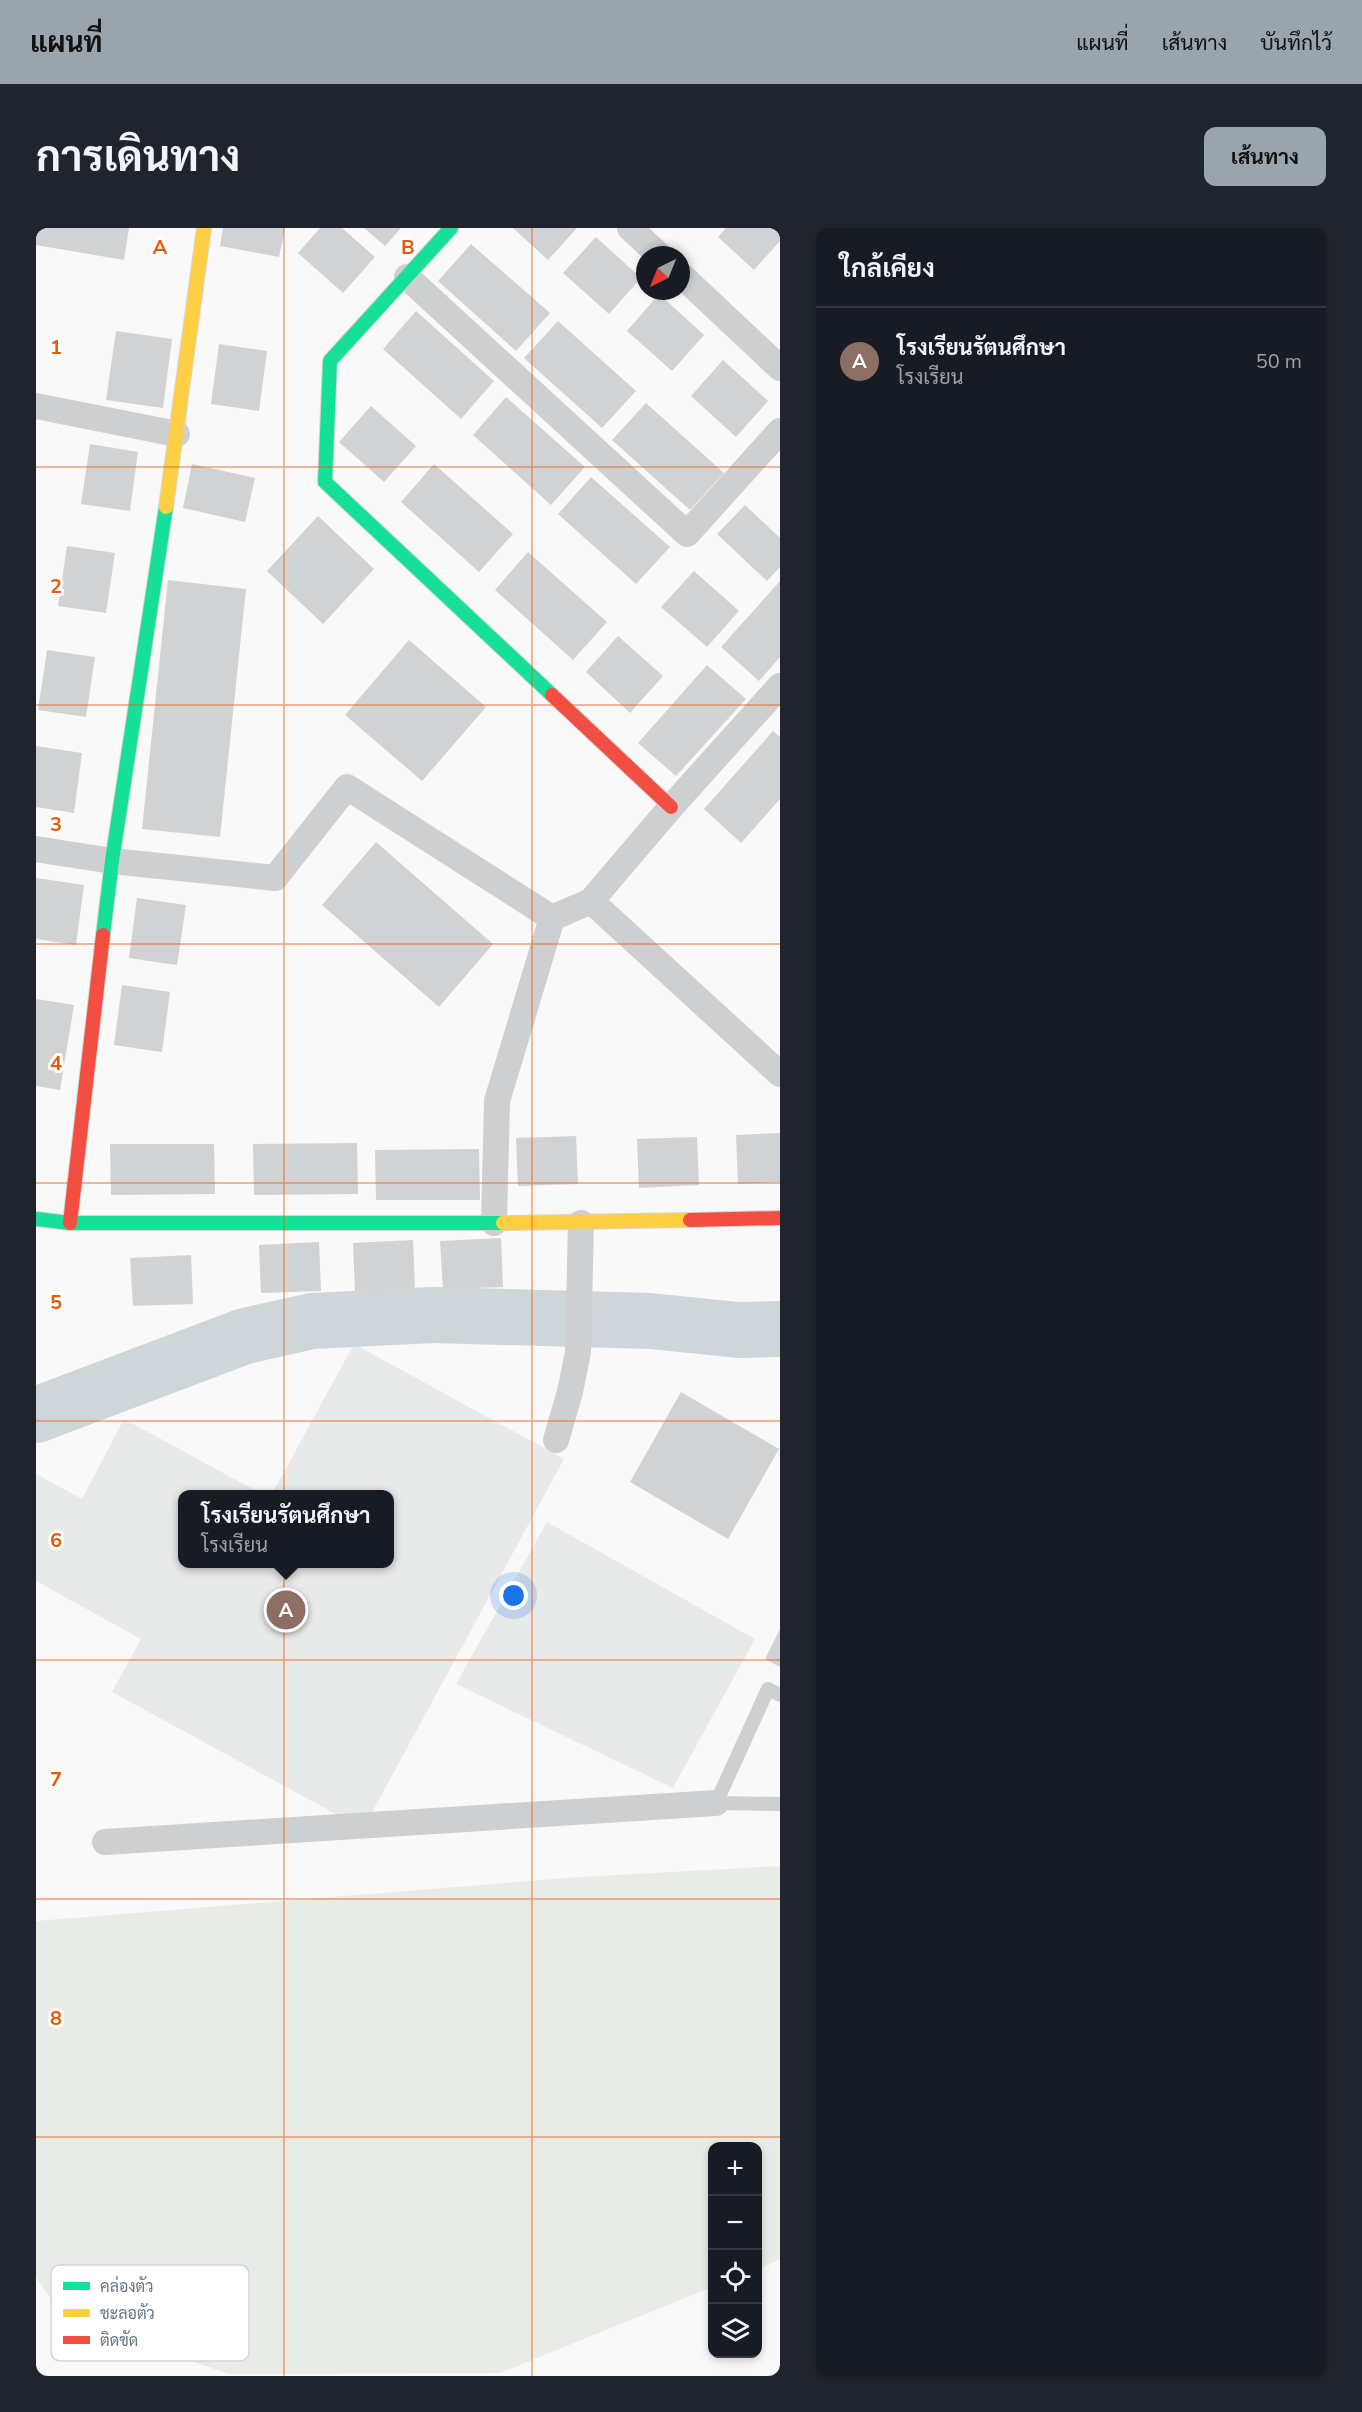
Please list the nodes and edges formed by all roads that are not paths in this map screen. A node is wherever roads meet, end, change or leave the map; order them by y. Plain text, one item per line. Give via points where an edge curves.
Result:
1 (204, 228) edge
2 (451, 228) edge
3 (630, 228) edge
4 (649, 246) edge
5 (407, 277) junction
6 (690, 283) edge
7 (780, 368) edge
8 (36, 406) edge
9 (780, 430) edge
10 (177, 434) junction
11 (780, 686) edge
12 (671, 807) junction
13 (36, 849) edge
14 (112, 861) junction
15 (591, 901) junction
16 (552, 918) junction
17 (780, 1074) edge
18 (780, 1218) edge
19 (36, 1219) edge
20 (70, 1223) junction
21 (494, 1223) junction
22 (581, 1223) junction
23 (556, 1440) dead end
24 (780, 1695) edge
25 (716, 1803) junction
26 (780, 1804) edge
27 (105, 1842) dead end

1 - 10 street
2 - 5 street
3 - 4 street
5 - 9 street via 687,534
5 - 12 street via 330,361 325,482
6 - 7 street
8 - 10 street
10 - 14 street
11 - 12 street
12 - 15 street
13 - 14 street
14 - 16 street via 275,878 347,787
14 - 20 street
15 - 16 street
15 - 17 street
16 - 21 street via 496,1101
18 - 22 street
19 - 20 street
20 - 21 street
21 - 22 street
22 - 23 street via 578,1352
24 - 25 lane via 768,1689
25 - 26 lane
25 - 27 street

